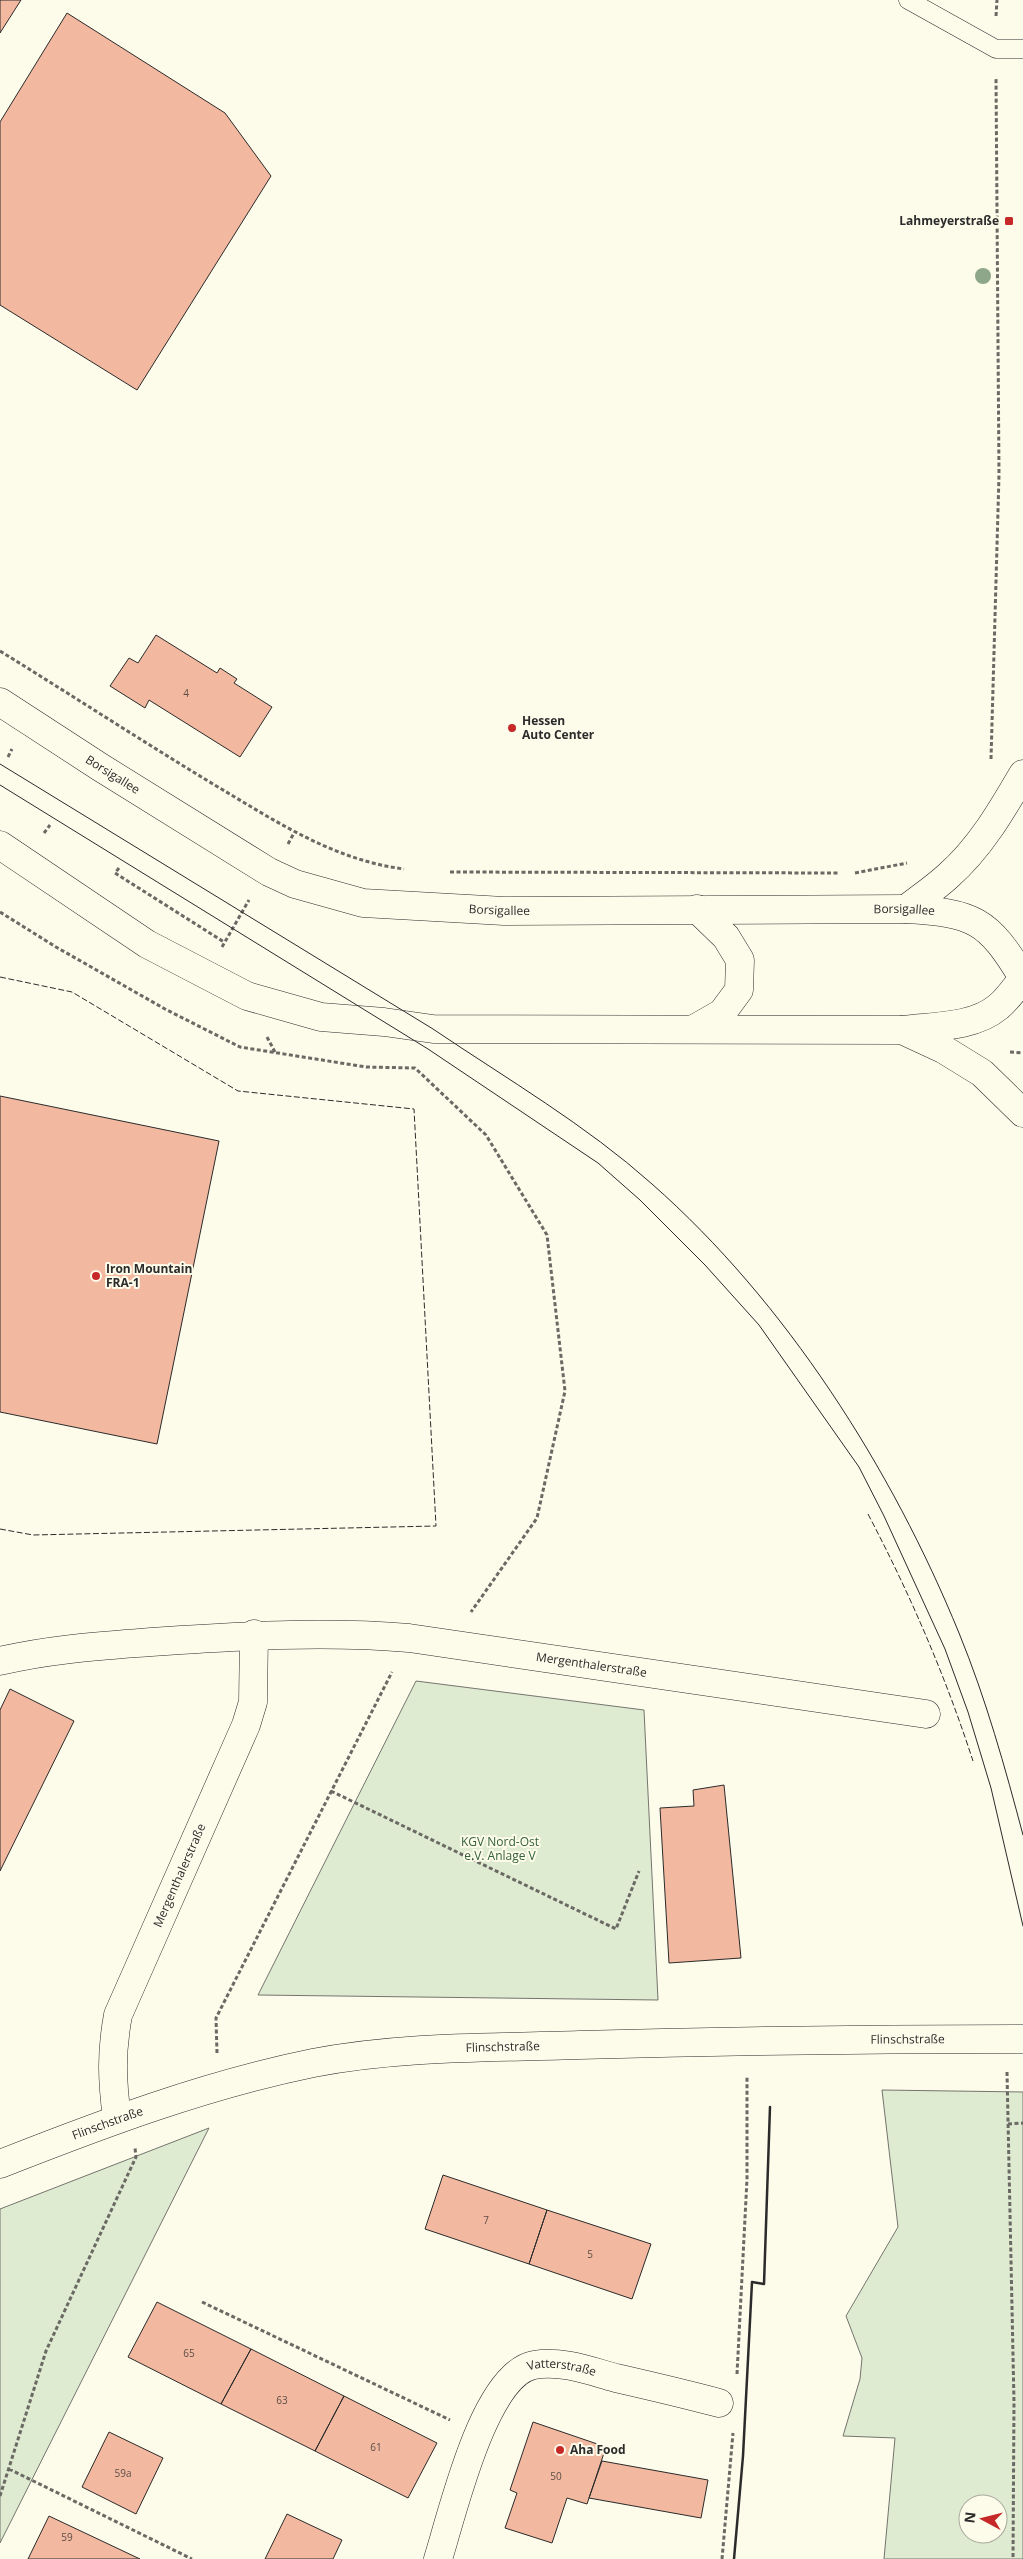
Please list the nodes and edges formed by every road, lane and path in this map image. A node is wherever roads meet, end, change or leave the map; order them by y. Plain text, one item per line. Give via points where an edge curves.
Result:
1 (908, 0) edge
2 (997, 0) edge
3 (996, 49) junction
4 (1023, 49) edge
5 (0, 651) edge
6 (0, 702) edge
7 (990, 761) dead end
8 (1023, 774) edge
9 (50, 825) dead end
10 (42, 837) dead end
11 (0, 845) edge
12 (915, 860) dead end
13 (119, 868) dead end
14 (406, 869) dead end
15 (443, 872) dead end
16 (845, 873) dead end
17 (854, 873) dead end
18 (250, 898) dead end
19 (906, 909) junction
20 (697, 910) junction
21 (1023, 961) edge
22 (1023, 978) edge
23 (1023, 1010) edge
24 (694, 1029) junction
25 (902, 1030) junction
26 (415, 1068) dead end
27 (1023, 1113) edge
28 (254, 1634) junction
29 (409, 1638) junction
30 (449, 1644) junction
31 (0, 1660) edge
32 (926, 1714) dead end
33 (331, 1791) junction
34 (639, 1870) dead end
35 (1015, 2039) edge
36 (748, 2043) junction
37 (217, 2087) junction
38 (126, 2116) junction
39 (1023, 2123) edge
40 (1008, 2124) junction
41 (0, 2164) edge
42 (202, 2302) dead end
43 (728, 2393) joint
44 (733, 2429) dead end
45 (478, 2434) junction
46 (9, 2469) junction
47 (0, 2496) edge
48 (192, 2559) edge
49 (438, 2559) edge
50 (722, 2559) edge
51 (1013, 2559) edge

1 - 3 lane
2 - 3 path
3 - 4 lane
3 - 7 path via 999,475
5 - 14 path via 294,833 324,848 355,858
6 - 20 street, Borsigallee via 269,872 295,884 363,902 504,911
8 - 19 street via 972,852 949,876
9 - 10 path
11 - 24 street via 147,944 202,974 247,996 321,1017 433,1029
12 - 17 path via 877,871
13 - 18 path via 115,873 224,942
15 - 16 path
19 - 20 street, Borsigallee
19 - 22 street, Borsigallee via 957,914 970,919 993,934
20 - 24 street via 726,937 740,960 739,990 722,1013
21 - 22 street
22 - 23 street
22 - 25 street via 992,1012 954,1024
24 - 25 street
25 - 27 street via 943,1049 982,1073
26 - 30 path via 486,1135 547,1235 565,1392 537,1518
28 - 29 street, Mergenthalerstraße via 370,1634
28 - 31 street, Mergenthalerstraße via 40,1651
28 - 38 street, Mergenthalerstraße via 253,1702 246,1725 118,2015 112,2048 112,2077
29 - 30 street, Mergenthalerstraße
29 - 33 path
30 - 32 street, Mergenthalerstraße
33 - 34 path via 616,1930
33 - 37 path via 216,2018
35 - 36 street, Flinschstraße
35 - 40 path
36 - 37 street, Flinschstraße via 665,2042 399,2050 313,2063
36 - 43 path via 747,2179
37 - 38 street, Flinschstraße
38 - 41 street, Flinschstraße
38 - 46 path via 136,2157 46,2351
39 - 40 path
40 - 51 path via 1014,2402
42 - 45 path
43 - 45 street, Vatterstraße via 560,2364 533,2365 509,2380 490,2407
44 - 50 path
45 - 49 street, Vatterstraße
46 - 47 path
46 - 48 path

